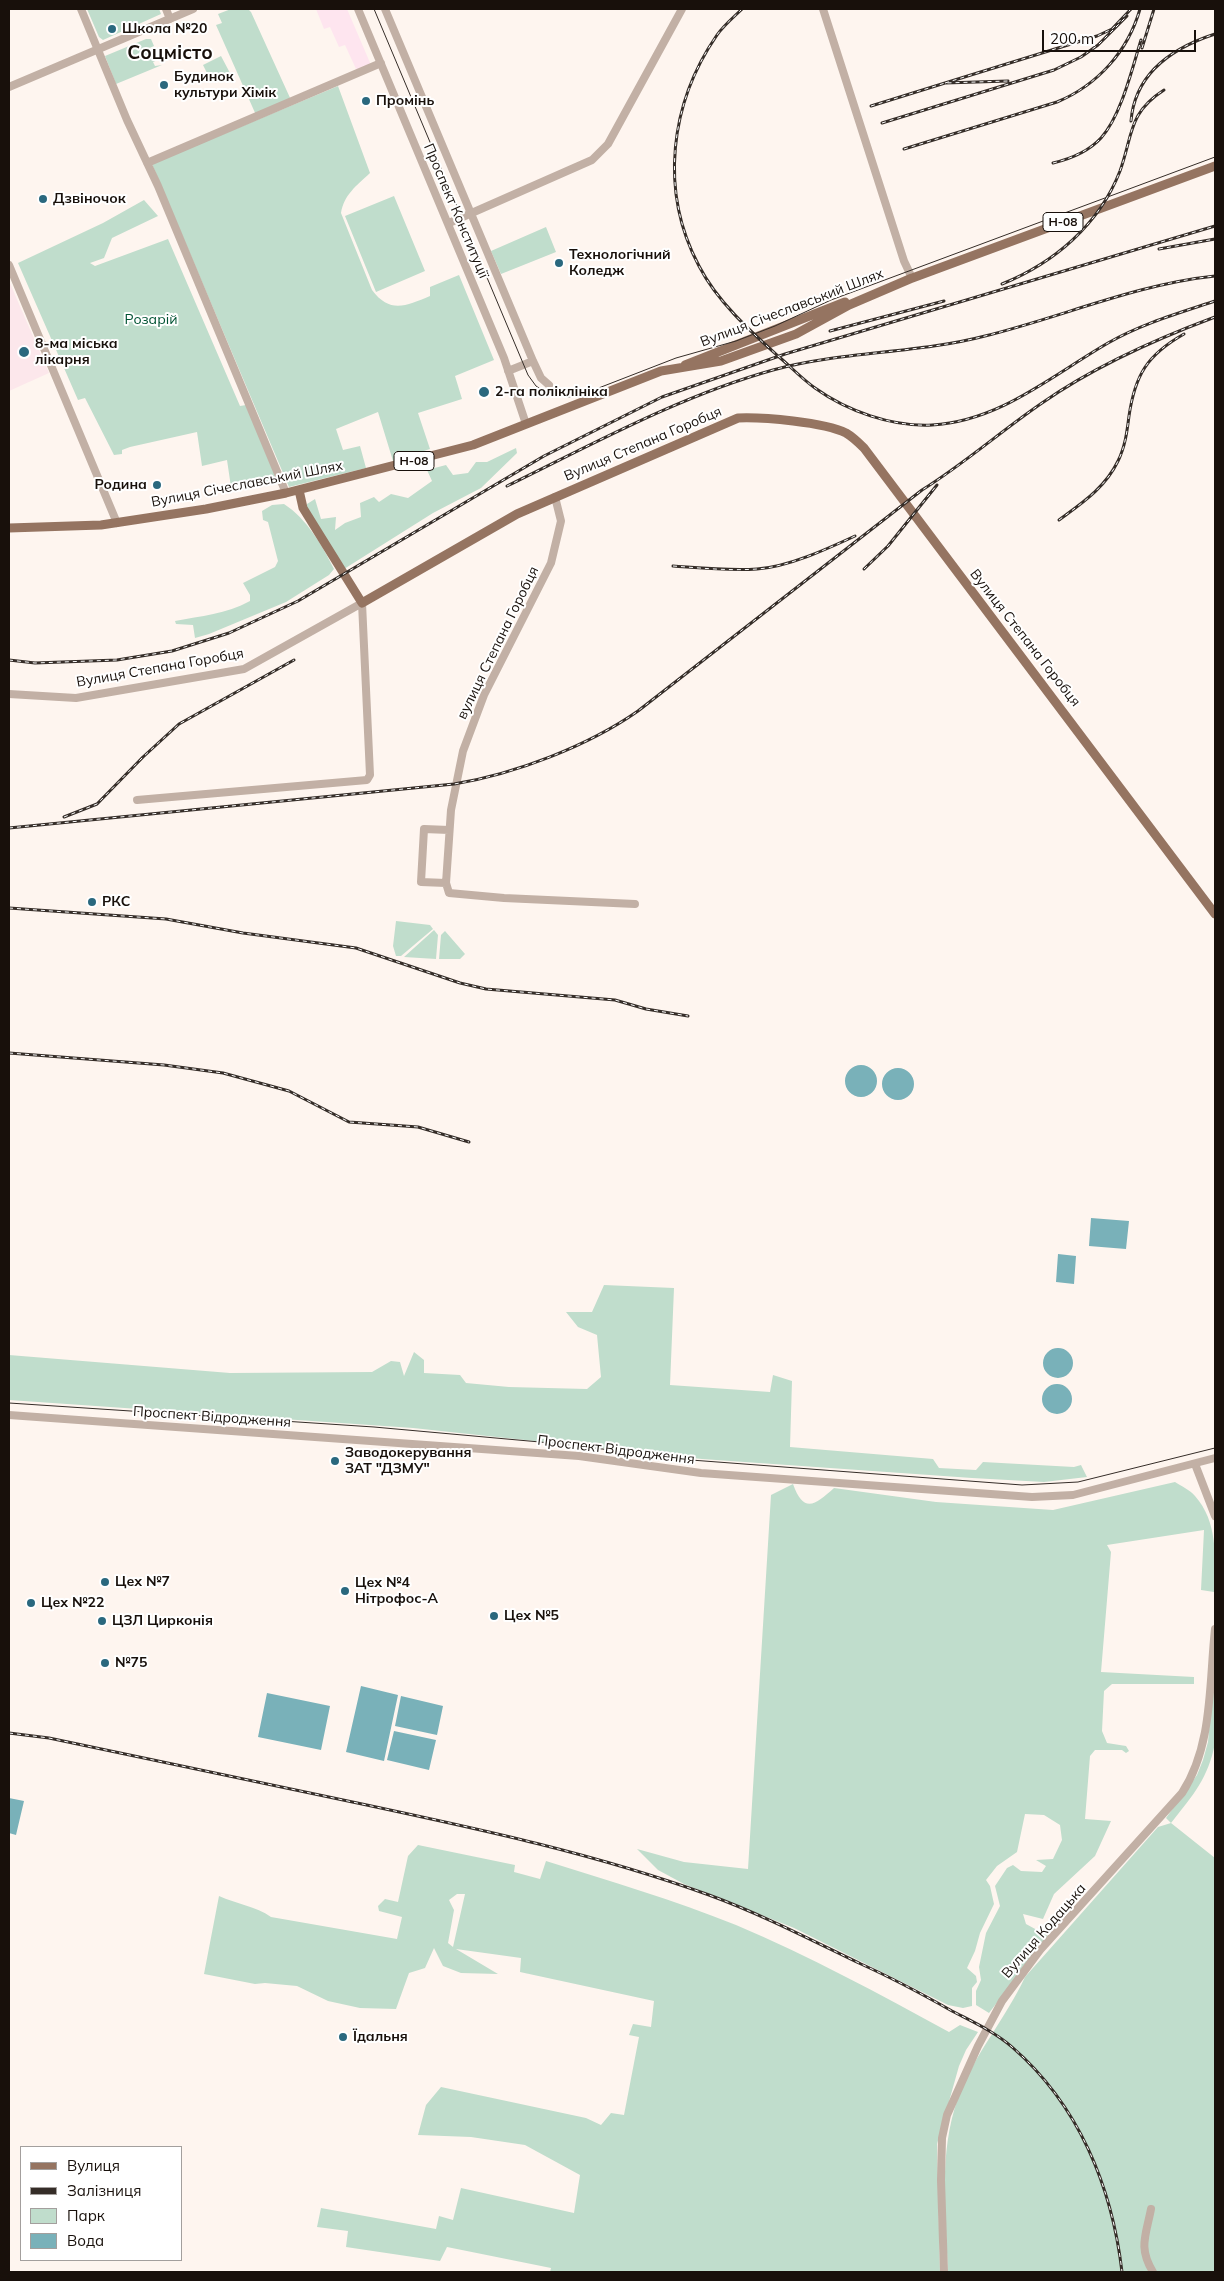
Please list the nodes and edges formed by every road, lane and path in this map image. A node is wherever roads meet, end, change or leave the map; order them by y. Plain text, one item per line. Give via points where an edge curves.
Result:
1 (81, 9) edge
2 (166, 9) edge
3 (193, 9) edge
4 (358, 9) edge
5 (385, 9) edge
6 (682, 9) edge
7 (823, 9) edge
8 (170, 19) junction
9 (98, 49) junction
10 (381, 63) junction
11 (9, 87) edge
12 (147, 163) junction
13 (1215, 166) edge
14 (470, 212) junction
15 (448, 223) junction
16 (9, 265) edge
17 (912, 278) junction
18 (533, 361) junction
19 (508, 371) junction
20 (549, 385) dead end
21 (526, 424) junction
22 (299, 490) junction
23 (286, 494) junction
24 (555, 497) junction
25 (117, 523) junction
26 (9, 528) edge
27 (362, 603) junction
28 (9, 694) edge
29 (137, 800) dead end
30 (449, 830) junction
31 (446, 883) junction
32 (635, 904) dead end
33 (1215, 914) edge
34 (9, 1415) edge
35 (1215, 1458) edge
36 (1195, 1464) junction
37 (1215, 1516) edge
38 (1215, 1629) edge
39 (1150, 2209) dead end
40 (944, 2272) edge
41 (1153, 2272) edge

1 - 9 street
2 - 8 street
3 - 8 street
4 - 10 street, Проспект Конституції
5 - 14 street
6 - 14 street via 608,144 592,160
7 - 17 street via 904,262
8 - 9 street
9 - 11 street
9 - 12 street
10 - 12 street
10 - 15 street, Проспект Конституції
12 - 23 street
13 - 17 main road, Вулиця Січеславський Шлях / Н-08
14 - 15 street
14 - 18 street
15 - 19 street, Проспект Конституції
16 - 25 street
17 - 21 main road, Вулиця Січеславський Шлях / Н-08
18 - 19 street
18 - 20 street via 541,378
19 - 21 street, Проспект Конституції
21 - 22 main road, Вулиця Січеславський Шлях / Н-08 via 472,445
22 - 23 main road, Вулиця Січеславський Шлях / Н-08
22 - 27 main road via 303,508
23 - 25 main road, Вулиця Січеславський Шлях / Н-08
24 - 27 main road, Вулиця Степана Горобця via 517,514
24 - 30 street, вулиця Степана Горобця via 561,521 550,563 470,729 454,784
24 - 33 main road, Вулиця Степана Горобця via 738,418 809,424 847,433 864,448
25 - 26 main road, Вулиця Січеславський Шлях / Н-08
27 - 28 street, Вулиця Степана Горобця via 244,669 76,698
27 - 29 street via 370,775 366,780
30 - 31 street, вулиця Степана Горобця
30 - 31 street via 424,828 421,882
31 - 32 street via 448,893
34 - 36 street, Проспект Відродження via 579,1456 701,1473 1032,1497 1073,1495
35 - 36 street, Проспект Відродження
36 - 37 street
38 - 40 street, Вулиця Кодацька via 1204,1744 1193,1776 1182,1793 1040,1950 1002,2001 947,2115 942,2138 941,2180
39 - 41 street via 1143,2252

